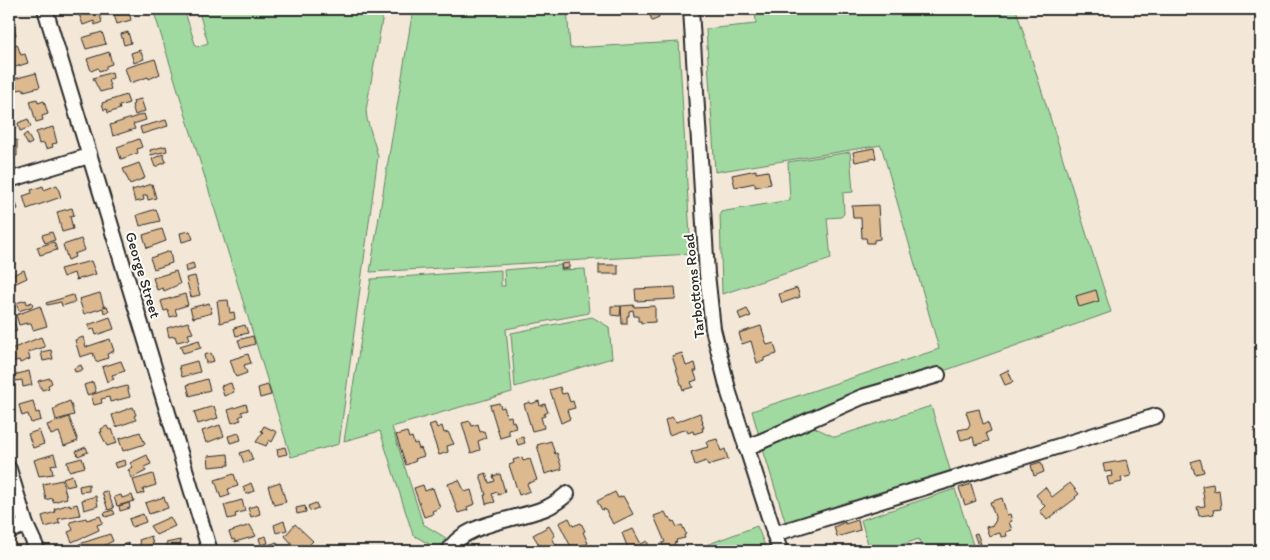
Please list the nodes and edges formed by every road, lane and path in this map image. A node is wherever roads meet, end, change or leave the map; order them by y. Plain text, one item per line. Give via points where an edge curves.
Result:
1 (45, 9) edge
2 (691, 9) edge
3 (89, 156) junction
4 (9, 180) edge
5 (938, 374) dead end
6 (1156, 416) dead end
7 (746, 448) junction
8 (9, 469) edge
9 (567, 494) dead end
10 (26, 526) junction
11 (9, 531) edge
12 (774, 534) junction
13 (38, 551) edge
14 (210, 551) edge
15 (449, 551) edge
16 (780, 551) edge

1 - 3 street, George Street
2 - 7 street, Tarbottons Road via 711,315 722,370
3 - 4 street
3 - 14 street, George Street
5 - 7 street via 862,397
6 - 12 street
7 - 12 street, Tarbottons Road
8 - 10 street
9 - 15 street via 550,507 467,532 454,542
10 - 11 street
10 - 13 street
12 - 16 street, Tarbottons Road

